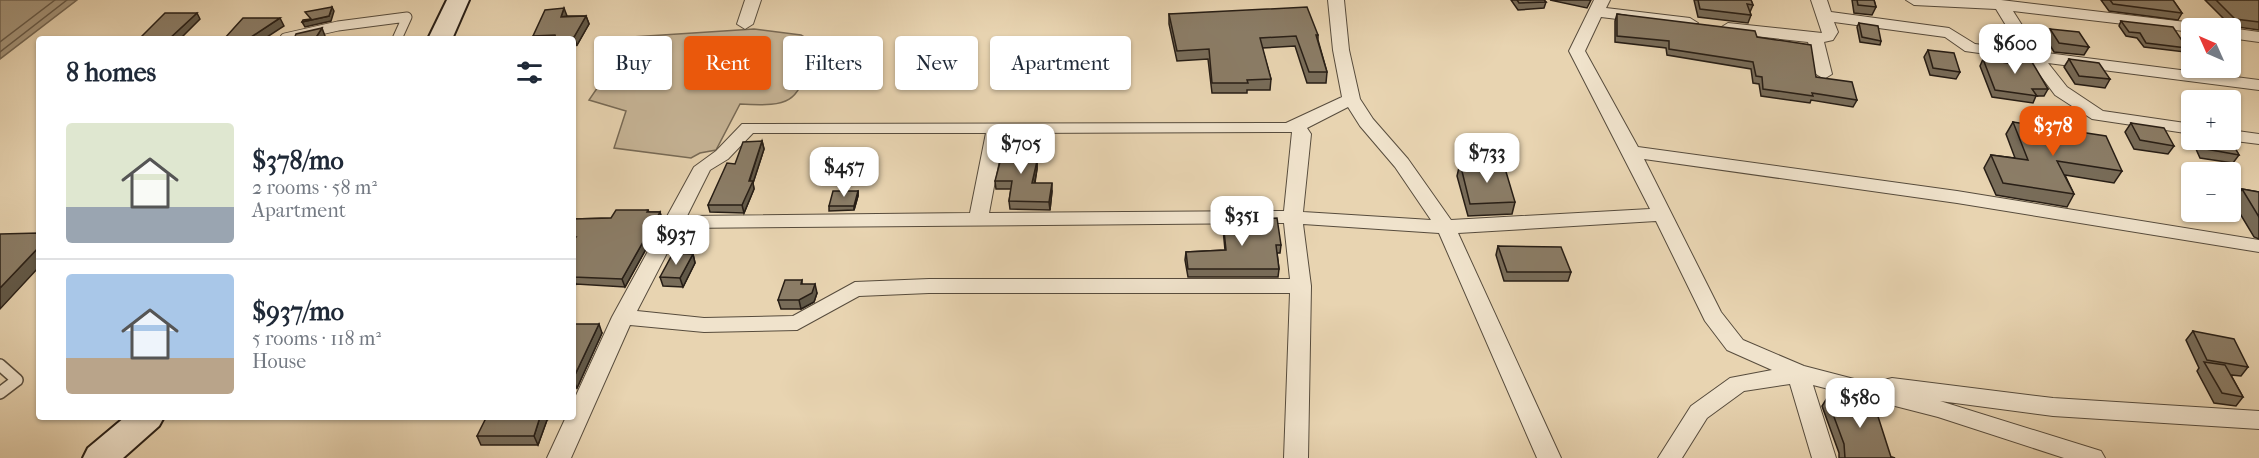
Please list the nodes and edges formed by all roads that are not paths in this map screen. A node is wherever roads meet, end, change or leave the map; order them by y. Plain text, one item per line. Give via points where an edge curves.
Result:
1 (458, 0) edge
2 (753, 0) edge
3 (1336, 0) edge
4 (1819, 0) edge
5 (1914, 0) edge
6 (1949, 2) edge
7 (2001, 5) junction
8 (1600, 6) edge
9 (1825, 16) junction
10 (745, 24) dead end
11 (2181, 26) edge
12 (2241, 35) edge
13 (294, 36) edge
14 (398, 36) edge
15 (441, 36) edge
16 (2259, 37) edge
17 (1815, 38) junction
18 (2033, 55) junction
19 (1824, 74) dead end
20 (2259, 85) edge
21 (1351, 99) junction
22 (1298, 127) junction
23 (2181, 127) edge
24 (996, 128) junction
25 (2241, 137) edge
26 (2259, 139) edge
27 (1631, 152) junction
28 (1660, 215) junction
29 (1293, 217) junction
30 (978, 220) junction
31 (676, 222) junction
32 (1446, 227) junction
33 (2259, 246) edge
34 (1301, 286) junction
35 (623, 317) junction
36 (0, 365) edge
37 (1798, 373) junction
38 (0, 393) edge
39 (144, 420) edge
40 (2259, 420) edge
41 (100, 458) edge
42 (559, 458) edge
43 (1296, 458) edge
44 (1549, 458) edge
45 (1670, 458) edge
46 (1824, 458) edge
47 (2093, 458) edge

1 - 15 main road
2 - 10 street
3 - 21 street
4 - 9 street
5 - 6 street
6 - 7 street
7 - 11 street
7 - 18 street
8 - 17 street via 1708,26
8 - 27 street via 1577,51
9 - 17 street via 1830,32 1827,37
9 - 18 street via 1949,33 1971,48
12 - 16 street
13 - 14 lane via 407,17
17 - 19 street
18 - 20 street
18 - 23 street via 2061,91 2098,115
21 - 22 street
21 - 32 street
22 - 24 street
22 - 29 street via 1302,134
24 - 30 street
24 - 31 street via 748,128 722,155 703,167
25 - 26 street
27 - 28 street
27 - 33 street via 1957,197
28 - 32 street
28 - 37 street via 1712,316 1735,345
29 - 30 street
29 - 32 street
29 - 34 street
30 - 31 street
31 - 35 street
32 - 44 street
34 - 35 street via 855,289 797,323 704,325
34 - 43 street
35 - 42 street
36 - 38 lane via 17,380
37 - 40 street via 2053,407
37 - 45 street via 1738,384 1699,412
37 - 46 street
37 - 47 street via 1939,409
39 - 41 main road

